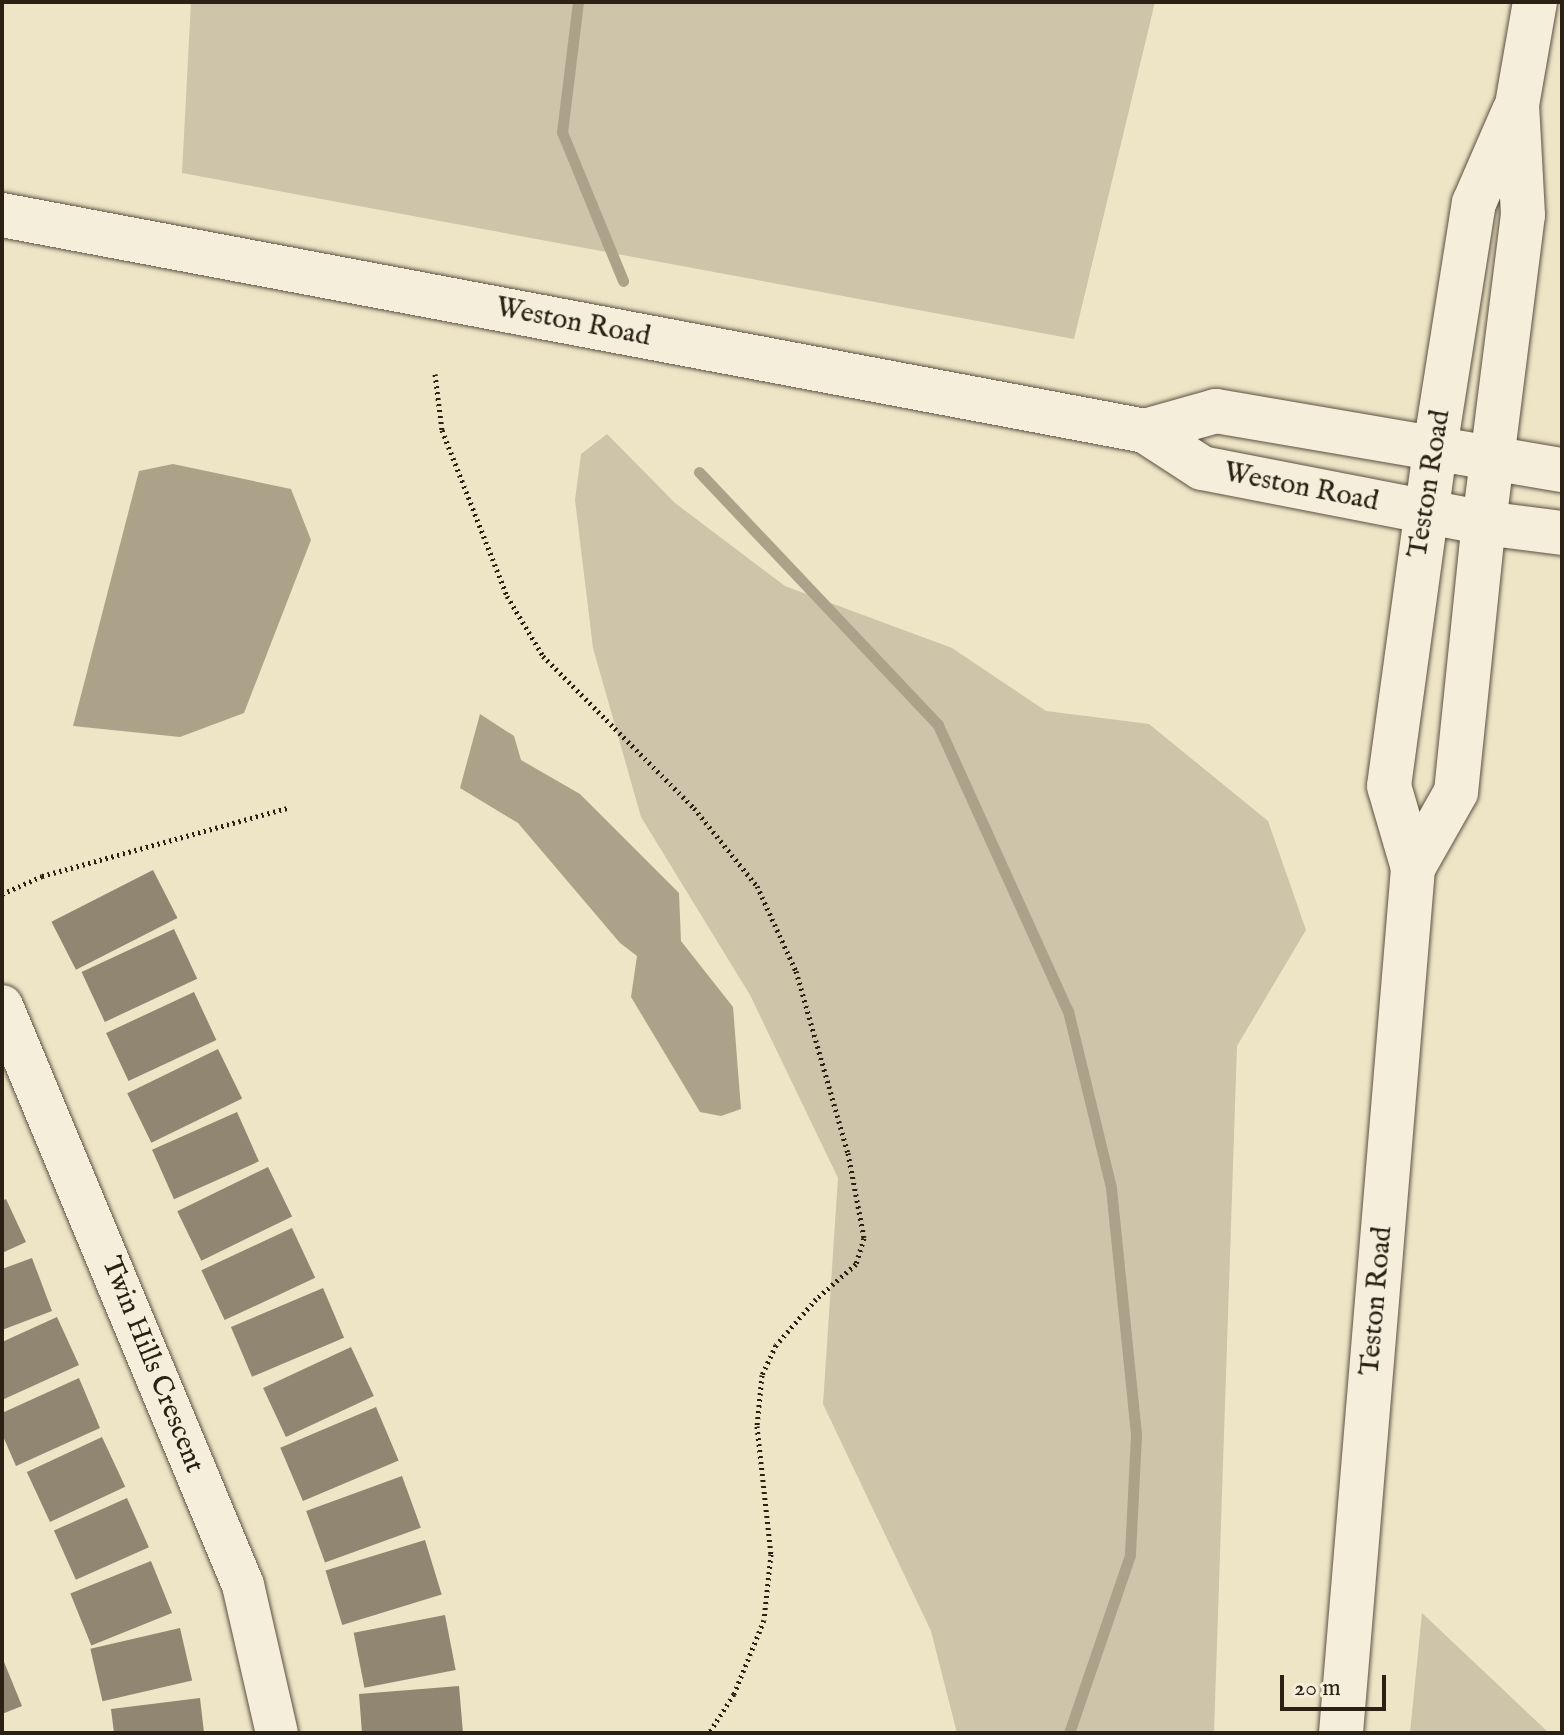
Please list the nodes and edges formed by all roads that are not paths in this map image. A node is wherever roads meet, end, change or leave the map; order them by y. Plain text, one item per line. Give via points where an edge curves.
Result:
1 (1535, 2) edge
2 (1517, 105) junction
3 (2, 215) edge
4 (1145, 431) junction
5 (1435, 448) junction
6 (1492, 458) junction
7 (1562, 470) edge
8 (1425, 512) junction
9 (1484, 523) junction
10 (1562, 533) edge
11 (1413, 868) junction
12 (2, 1006) edge
13 (277, 1733) edge
14 (1341, 1733) edge

1 - 2 main road, Teston Road
2 - 5 main road, Teston Road via 1474,203
2 - 6 main road, Teston Road via 1523,215
3 - 4 main road, Weston Road
4 - 5 main road, Weston Road via 1216,411
4 - 8 main road, Weston Road via 1202,468
5 - 6 main road, Weston Road
5 - 8 main road, Teston Road
6 - 7 main road, Weston Road
6 - 9 main road, Teston Road
8 - 9 main road, Weston Road
8 - 11 main road, Teston Road via 1389,786
9 - 10 main road, Weston Road
9 - 11 main road, Teston Road via 1456,792
11 - 14 main road, Teston Road
12 - 13 street, Twin Hills Crescent via 243,1585

